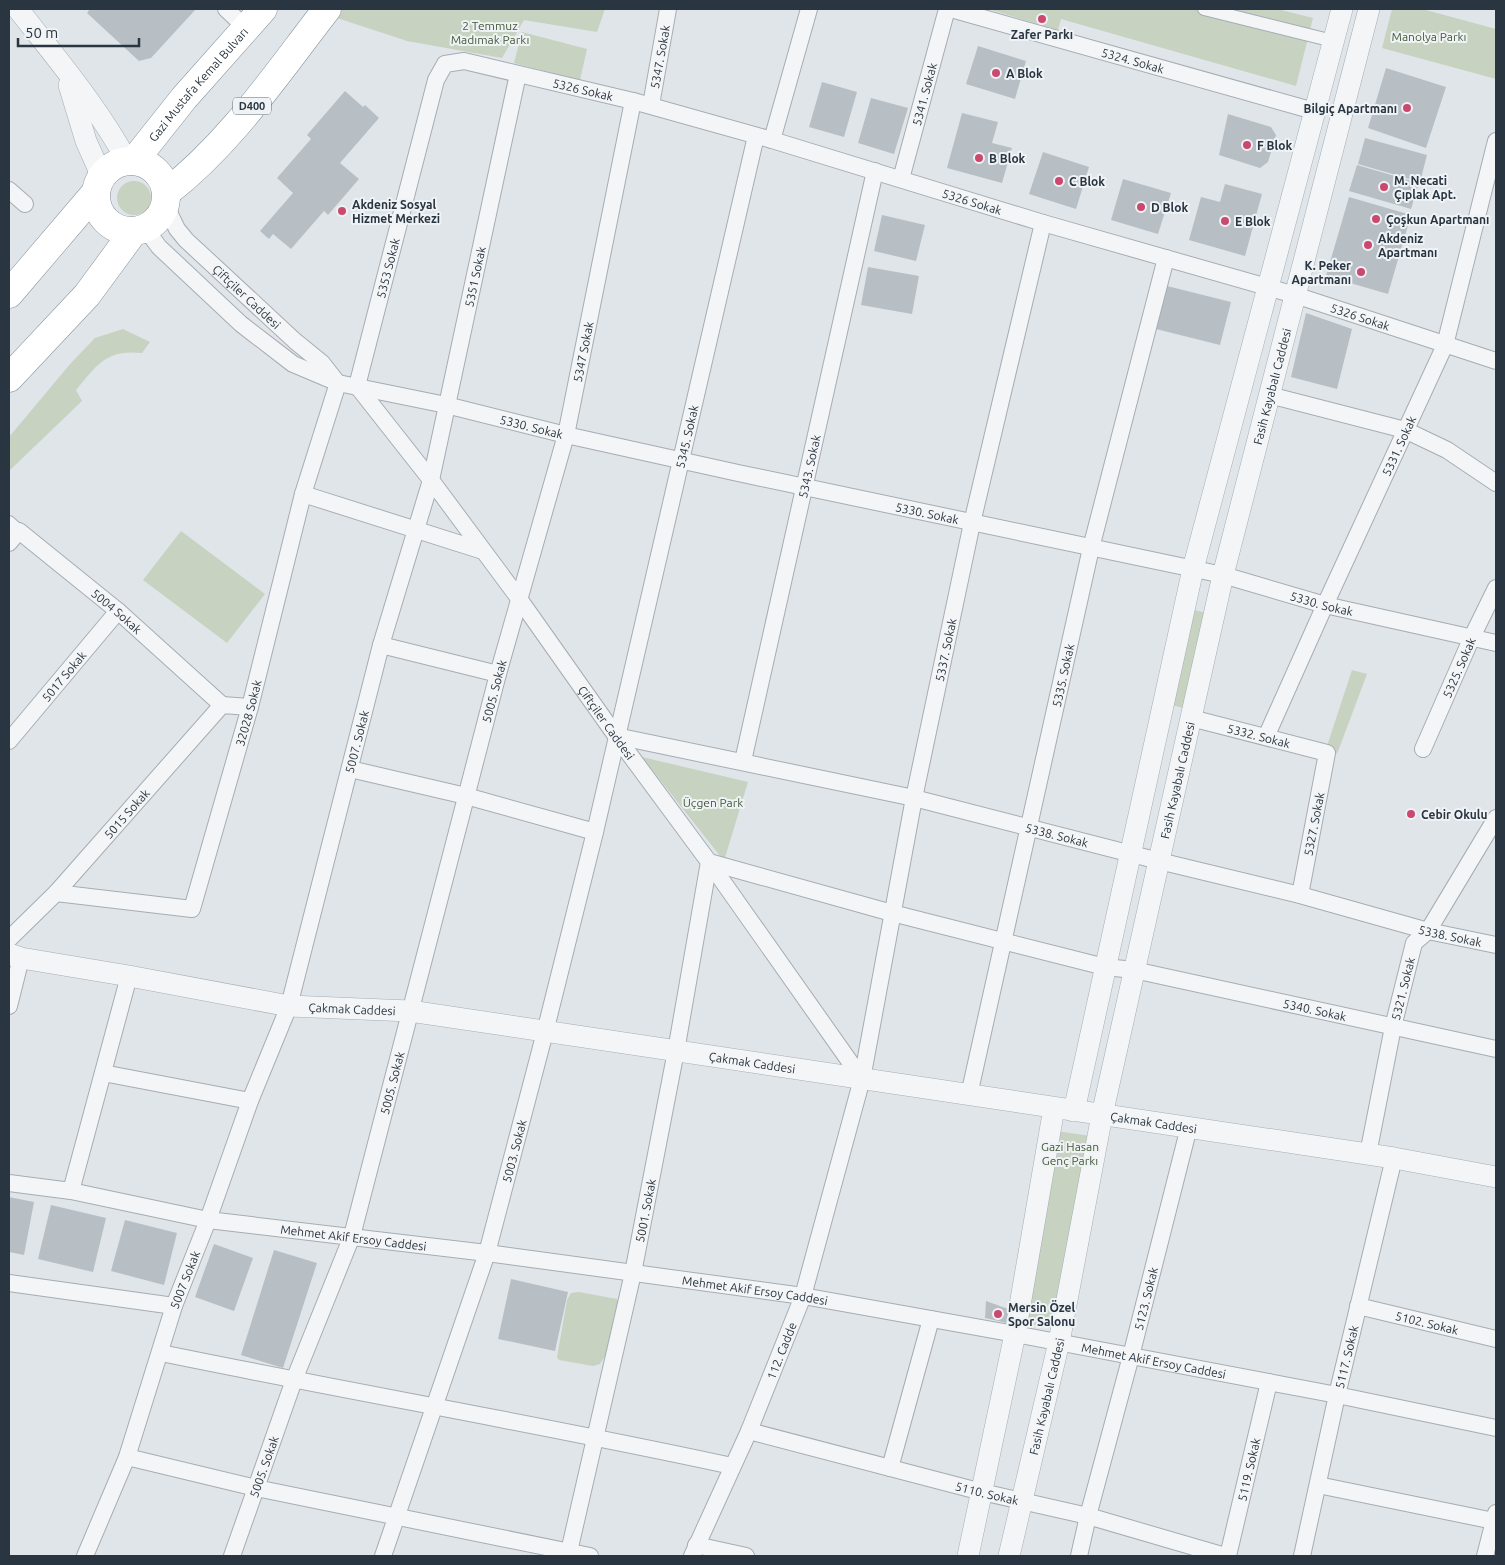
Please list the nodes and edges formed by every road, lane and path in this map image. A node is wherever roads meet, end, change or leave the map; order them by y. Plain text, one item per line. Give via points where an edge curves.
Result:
1 (18, 9) edge
2 (226, 9) edge
3 (327, 9) edge
4 (668, 9) edge
5 (810, 9) edge
6 (949, 9) edge
7 (1204, 9) edge
8 (1342, 9) edge
9 (1369, 9) edge
10 (255, 18) edge
11 (1333, 42) junction
12 (445, 64) joint
13 (64, 68) junction
14 (518, 74) junction
15 (633, 101) junction
16 (651, 106) junction
17 (1314, 111) junction
18 (756, 136) junction
19 (772, 140) junction
20 (1496, 141) edge
21 (130, 161) junction
22 (875, 171) junction
23 (901, 179) junction
24 (99, 184) junction
25 (9, 190) edge
26 (166, 198) junction
27 (25, 204) dead end
28 (1043, 223) junction
29 (140, 230) junction
30 (1166, 258) junction
31 (1268, 288) junction
32 (9, 294) edge
33 (1295, 295) junction
34 (1445, 345) junction
35 (1496, 361) edge
36 (9, 378) edge
37 (338, 383) junction
38 (357, 386) junction
39 (1269, 395) junction
40 (446, 405) junction
41 (1405, 430) junction
42 (566, 435) junction
43 (680, 460) junction
44 (431, 480) junction
45 (1496, 483) edge
46 (803, 487) junction
47 (303, 494) junction
48 (972, 523) junction
49 (416, 528) junction
50 (12, 532) edge
51 (1091, 548) junction
52 (483, 550) junction
53 (1193, 569) junction
54 (1223, 575) junction
55 (1496, 588) edge
56 (520, 600) junction
57 (1325, 605) junction
58 (118, 611) junction
59 (1472, 637) junction
60 (1496, 643) edge
61 (381, 645) junction
62 (498, 674) junction
63 (222, 705) junction
64 (250, 707) junction
65 (1191, 718) junction
66 (616, 736) junction
67 (1266, 737) junction
68 (9, 741) edge
69 (1423, 749) dead end
70 (1327, 753) joint
71 (743, 761) junction
72 (350, 769) junction
73 (466, 796) junction
74 (914, 798) junction
75 (1496, 818) edge
76 (1030, 828) junction
77 (595, 832) junction
78 (1130, 854) junction
79 (1159, 861) junction
80 (709, 862) junction
81 (56, 893) junction
82 (1300, 895) junction
83 (892, 913) junction
84 (1428, 931) junction
85 (9, 939) edge
86 (1004, 942) junction
87 (1496, 945) edge
88 (15, 956) edge
89 (1106, 967) junction
90 (1134, 970) junction
91 (129, 976) junction
92 (9, 1006) edge
93 (289, 1006) junction
94 (410, 1011) junction
95 (1393, 1027) junction
96 (546, 1032) junction
97 (1496, 1049) edge
98 (676, 1052) junction
99 (103, 1073) junction
100 (862, 1079) junction
101 (969, 1095) junction
102 (250, 1101) junction
103 (1064, 1109) junction
104 (1102, 1115) junction
105 (1189, 1127) junction
106 (1368, 1154) junction
107 (1394, 1158) junction
108 (1496, 1177) edge
109 (9, 1183) edge
110 (70, 1191) junction
111 (208, 1220) junction
112 (352, 1236) junction
113 (488, 1252) junction
114 (633, 1273) junction
115 (9, 1283) edge
116 (803, 1296) junction
117 (174, 1306) junction
118 (1358, 1306) junction
119 (931, 1319) junction
120 (1015, 1334) junction
121 (1496, 1339) edge
122 (1059, 1342) junction
123 (161, 1353) junction
124 (1131, 1356) junction
125 (294, 1380) junction
126 (1269, 1382) junction
127 (1337, 1395) junction
128 (435, 1407) junction
129 (1496, 1428) edge
130 (749, 1431) junction
131 (596, 1437) junction
132 (127, 1457) junction
133 (732, 1466) junction
134 (890, 1468) junction
135 (1318, 1485) junction
136 (256, 1488) junction
137 (982, 1492) junction
138 (1022, 1501) junction
139 (398, 1516) junction
140 (1088, 1516) junction
141 (1495, 1517) edge
142 (694, 1551) edge
143 (568, 1554) edge
144 (85, 1556) edge
145 (232, 1556) edge
146 (383, 1556) edge
147 (590, 1556) edge
148 (746, 1556) edge
149 (968, 1556) edge
150 (1009, 1556) edge
151 (1079, 1556) edge
152 (1226, 1556) edge
153 (1302, 1556) edge
154 (1485, 1556) edge

1 - 13 street
2 - 10 street
3 - 26 highway, D400 via 228,136
4 - 16 street, 5347. Sokak
5 - 19 street
6 - 17 street, 5324. Sokak
6 - 23 street, 5341. Sokak
7 - 11 street
8 - 11 street
9 - 33 street, Fasih Kayabalı Caddesi
10 - 21 highway, Gazi Mustafa Kemal Bulvarı
11 - 17 street
12 - 14 street, 5326 Sokak via 464,61
12 - 38 street, 5353 Sokak via 436,80
13 - 21 street
13 - 24 street
14 - 15 street, 5326 Sokak
14 - 40 street, 5351 Sokak
15 - 16 street, 5326 Sokak
15 - 42 street, 5347 Sokak
16 - 18 street, 5326 Sokak
17 - 31 street
18 - 19 street, 5326 Sokak
18 - 43 street, 5345. Sokak
19 - 22 street, 5326 Sokak
20 - 34 street, 5331. Sokak
21 - 24 highway via 113,166
21 - 26 highway via 152,168 162,179
22 - 23 street, 5326 Sokak
22 - 46 street, 5343. Sokak
23 - 28 street, 5326 Sokak
24 - 29 highway via 96,202 106,221 119,229
24 - 32 highway
25 - 27 street
26 - 29 highway via 158,218
26 - 37 street, Çiftçiler Caddesi via 186,240 322,363
28 - 30 street, 5326 Sokak
28 - 48 street, 5337. Sokak
29 - 36 highway via 87,295
29 - 37 street, Çiftçiler Caddesi via 241,324 293,364
30 - 31 street, 5326 Sokak
30 - 51 street, 5335. Sokak
31 - 33 street, 5326 Sokak
31 - 53 street
33 - 34 street, 5326 Sokak
33 - 39 street, Fasih Kayabalı Caddesi
34 - 35 street, 5326 Sokak
34 - 41 street, 5331. Sokak
37 - 38 street, Çiftçiler Caddesi
37 - 47 street, 32028 Sokak
38 - 40 street, 5330. Sokak
38 - 44 street, Çiftçiler Caddesi
39 - 41 street
39 - 54 street, Fasih Kayabalı Caddesi
40 - 42 street, 5330. Sokak
40 - 44 street, 5351 Sokak
41 - 45 street via 1447,450
41 - 57 street, 5331. Sokak
42 - 43 street, 5330. Sokak
42 - 56 street, 5347 Sokak
43 - 46 street, 5330. Sokak
43 - 66 street, 5345. Sokak
44 - 49 street, 5007. Sokak
44 - 52 street, Çiftçiler Caddesi
46 - 48 street, 5330. Sokak
46 - 71 street, 5343. Sokak
47 - 49 street
47 - 64 street, 32028 Sokak
48 - 51 street, 5330. Sokak
48 - 74 street, 5337. Sokak
49 - 52 street
49 - 61 street, 5007. Sokak
50 - 58 street, 5004 Sokak
51 - 53 street, 5330. Sokak
51 - 76 street, 5335. Sokak
52 - 56 street, Çiftçiler Caddesi
53 - 54 street, 5330. Sokak
53 - 78 street
54 - 57 street, 5330. Sokak
54 - 65 street, Fasih Kayabalı Caddesi
55 - 59 street, 5325. Sokak
56 - 62 street, 5005. Sokak
56 - 66 street, Çiftçiler Caddesi
57 - 59 street, 5330. Sokak
57 - 67 street, 5331. Sokak
58 - 63 street, 5004 Sokak
58 - 68 street, 5017 Sokak
59 - 60 street, 5330. Sokak
59 - 69 street, 5325. Sokak
61 - 62 street
61 - 72 street, 5007. Sokak
62 - 73 street, 5005. Sokak
63 - 64 street
63 - 81 street, 5015 Sokak
64 - 81 street, 32028 Sokak via 192,910
65 - 67 street, 5332. Sokak
65 - 79 street, Fasih Kayabalı Caddesi
66 - 71 street, 5338. Sokak
66 - 77 street, 5003. Sokak
66 - 80 street, Çiftçiler Caddesi
67 - 70 street, 5332. Sokak
70 - 82 street, 5327. Sokak
71 - 74 street, 5338. Sokak
72 - 73 street
72 - 93 street, 5007. Sokak
73 - 77 street
73 - 94 street, 5005. Sokak
74 - 76 street, 5338. Sokak
74 - 83 street, 5337. Sokak
75 - 84 street, 5321. Sokak
76 - 78 street, 5338. Sokak
76 - 86 street, 5335. Sokak
77 - 96 street, 5003. Sokak
78 - 79 street, 5338. Sokak
78 - 89 street
79 - 82 street, 5338. Sokak
79 - 90 street, Fasih Kayabalı Caddesi
80 - 83 street, 5340. Sokak
80 - 98 street, 5001. Sokak
80 - 100 street, Çiftçiler Caddesi
81 - 85 street, 5015 Sokak
82 - 84 street, 5338. Sokak
83 - 86 street, 5340. Sokak
83 - 100 street, 5337. Sokak
84 - 87 street, 5338. Sokak
84 - 95 street, 5321. Sokak via 1414,942
86 - 89 street, 5340. Sokak
86 - 101 street, 5335. Sokak
88 - 91 street, Çakmak Caddesi
88 - 92 street
89 - 90 street, 5340. Sokak
89 - 103 street
90 - 95 street, 5340. Sokak
90 - 104 street, Fasih Kayabalı Caddesi
91 - 93 street, Çakmak Caddesi
91 - 99 street
93 - 94 street, Çakmak Caddesi
93 - 102 street, 5007 Sokak
94 - 96 street, Çakmak Caddesi
94 - 112 street, 5005. Sokak
95 - 97 street, 5340. Sokak
95 - 106 street, 5321. Sokak
96 - 98 street, Çakmak Caddesi
96 - 113 street, 5003. Sokak
98 - 100 street, Çakmak Caddesi
98 - 114 street, 5001. Sokak
99 - 102 street
99 - 110 street
100 - 101 street, Çakmak Caddesi
100 - 116 street, 112. Cadde
101 - 103 street, Çakmak Caddesi
102 - 111 street, 5007 Sokak
103 - 104 street, Çakmak Caddesi
103 - 120 street
104 - 105 street, Çakmak Caddesi
104 - 122 street, Fasih Kayabalı Caddesi
105 - 106 street, Çakmak Caddesi
105 - 124 street, 5123. Sokak
106 - 107 street, Çakmak Caddesi
107 - 108 street, Çakmak Caddesi
107 - 118 street, 5117. Sokak
109 - 110 street, Mehmet Akif Ersoy Caddesi
110 - 111 street, Mehmet Akif Ersoy Caddesi
111 - 112 street, Mehmet Akif Ersoy Caddesi
111 - 117 street, 5007 Sokak
112 - 113 street, Mehmet Akif Ersoy Caddesi
112 - 125 street, 5005. Sokak
113 - 114 street, Mehmet Akif Ersoy Caddesi
113 - 128 street, 5003. Sokak
114 - 116 street, Mehmet Akif Ersoy Caddesi
114 - 131 street, 5001. Sokak
115 - 117 street
116 - 119 street, Mehmet Akif Ersoy Caddesi
116 - 130 street, 112. Cadde
117 - 123 street, 5007 Sokak
118 - 121 street, 5102. Sokak
118 - 127 street, 5117. Sokak
119 - 120 street, Mehmet Akif Ersoy Caddesi
119 - 134 street
120 - 122 street, Mehmet Akif Ersoy Caddesi
120 - 137 street
122 - 124 street, Mehmet Akif Ersoy Caddesi
122 - 138 street, Fasih Kayabalı Caddesi
123 - 125 street
123 - 132 street, 5007 Sokak
124 - 126 street, Mehmet Akif Ersoy Caddesi
124 - 140 street, 5123. Sokak
125 - 128 street
125 - 136 street, 5005. Sokak
126 - 127 street, Mehmet Akif Ersoy Caddesi
126 - 152 street, 5119. Sokak
127 - 129 street, Mehmet Akif Ersoy Caddesi
127 - 135 street, 5117. Sokak
128 - 131 street
128 - 139 street, 5003. Sokak
130 - 133 street, 112. Cadde
130 - 134 street, 5110. Sokak
131 - 133 street
131 - 143 street, 5001. Sokak
132 - 136 street
132 - 144 street, 5007 Sokak
133 - 142 street, 112. Cadde
134 - 137 street, 5110. Sokak
135 - 141 street
135 - 153 street, 5117. Sokak
136 - 139 street
136 - 145 street, 5005. Sokak
137 - 138 street, 5110. Sokak
137 - 149 street
138 - 140 street, 5110. Sokak
138 - 150 street, Fasih Kayabalı Caddesi
139 - 143 street
139 - 146 street, 5003. Sokak
140 - 151 street, 5123. Sokak
140 - 152 street, 5110. Sokak
141 - 154 street
142 - 148 street
143 - 147 street

